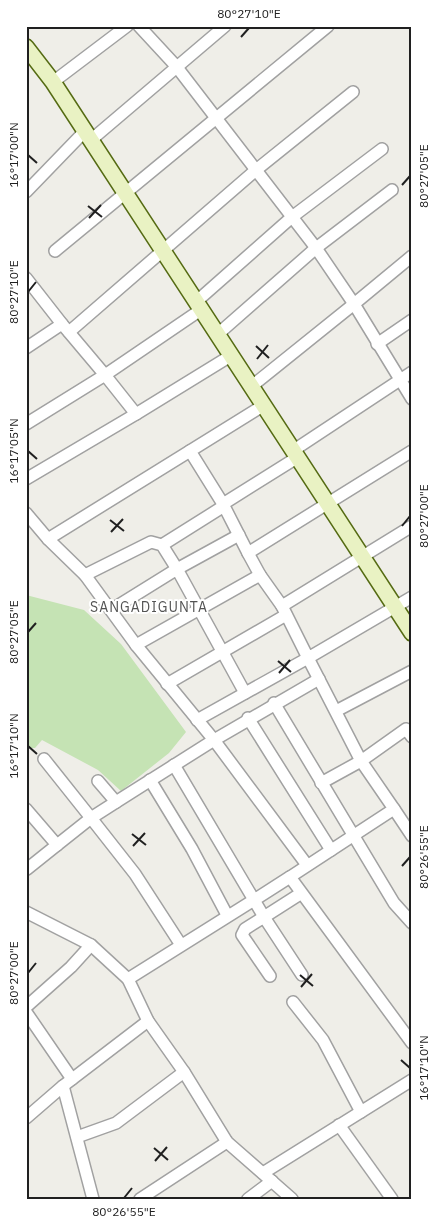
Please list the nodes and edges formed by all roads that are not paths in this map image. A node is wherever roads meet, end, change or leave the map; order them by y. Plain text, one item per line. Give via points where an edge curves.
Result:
1 (126, 26) edge
2 (139, 26) edge
3 (225, 26) edge
4 (327, 27) edge
5 (26, 47) edge
6 (176, 66) junction
7 (53, 82) junction
8 (353, 92) dead end
9 (217, 119) junction
10 (88, 136) junction
11 (382, 148) dead end
12 (256, 170) junction
13 (392, 190) dead end
14 (26, 192) edge
15 (126, 194) junction
16 (292, 216) junction
17 (316, 248) junction
18 (163, 250) junction
19 (55, 252) dead end
20 (412, 256) edge
21 (26, 278) edge
22 (354, 304) junction
23 (199, 305) junction
24 (412, 320) edge
25 (66, 328) junction
26 (218, 334) junction
27 (378, 344) junction
28 (26, 348) edge
29 (232, 355) junction
30 (412, 372) edge
31 (105, 375) junction
32 (400, 379) junction
33 (252, 386) junction
34 (412, 399) edge
35 (264, 405) junction
36 (136, 414) junction
37 (26, 424) edge
38 (190, 451) junction
39 (412, 451) edge
40 (296, 453) junction
41 (26, 479) edge
42 (328, 502) junction
43 (223, 505) junction
44 (26, 513) edge
45 (412, 526) edge
46 (239, 535) junction
47 (48, 539) junction
48 (162, 545) junction
49 (248, 553) junction
50 (364, 556) junction
51 (178, 569) junction
52 (85, 575) junction
53 (260, 575) junction
54 (412, 597) edge
55 (396, 607) junction
56 (199, 609) junction
57 (111, 610) junction
58 (284, 611) junction
59 (412, 632) edge
60 (136, 645) junction
61 (222, 652) junction
62 (308, 658) junction
63 (412, 671) edge
64 (319, 679) junction
65 (167, 684) junction
66 (245, 693) junction
67 (274, 703) junction
68 (336, 711) junction
69 (248, 718) junction
70 (197, 720) junction
71 (410, 730) edge
72 (214, 740) junction
73 (44, 759) dead end
74 (362, 761) junction
75 (174, 765) junction
76 (150, 780) junction
77 (98, 781) dead end
78 (321, 783) junction
79 (116, 802) junction
80 (26, 809) edge
81 (394, 809) junction
82 (91, 818) junction
83 (353, 836) junction
84 (412, 836) edge
85 (57, 845) junction
86 (331, 850) junction
87 (307, 865) junction
88 (26, 868) edge
89 (290, 877) junction
90 (300, 894) junction
91 (254, 900) junction
92 (26, 912) edge
93 (227, 915) junction
94 (264, 918) junction
95 (412, 923) edge
96 (92, 945) junction
97 (181, 945) junction
98 (302, 975) dead end
99 (270, 976) dead end
100 (128, 979) junction
101 (293, 1002) dead end
102 (26, 1006) edge
103 (26, 1012) edge
104 (148, 1021) junction
105 (412, 1043) edge
106 (184, 1072) junction
107 (68, 1082) junction
108 (411, 1084) edge
109 (361, 1112) junction
110 (26, 1118) edge
111 (339, 1125) junction
112 (77, 1137) junction
113 (227, 1142) junction
114 (263, 1172) junction
115 (272, 1181) junction
116 (92, 1199) edge
117 (140, 1199) edge
118 (248, 1199) edge
119 (292, 1199) edge
120 (392, 1199) edge

1 - 7 street
2 - 6 street
3 - 6 street
4 - 9 street
5 - 7 street
6 - 9 street
6 - 10 street
7 - 10 street
8 - 12 street
9 - 12 street
9 - 15 street
10 - 14 street
10 - 15 street
11 - 16 street
12 - 16 street
12 - 18 street
13 - 17 street
15 - 18 street
15 - 19 street
16 - 17 street
16 - 23 street
17 - 22 street
17 - 26 street
18 - 23 street
18 - 25 street
20 - 22 street
21 - 25 street
22 - 27 street
22 - 33 street
23 - 26 street
23 - 31 street
24 - 27 street
25 - 28 street
25 - 31 street
26 - 29 street
27 - 32 street
29 - 33 street
29 - 36 street
30 - 32 street
31 - 36 street
31 - 37 street
32 - 34 street
32 - 40 street
33 - 35 street
35 - 38 street
35 - 40 street
36 - 41 street
38 - 43 street
38 - 47 street
39 - 42 street
40 - 42 street
40 - 43 street
42 - 49 street
42 - 50 street
43 - 46 street
43 - 48 street
44 - 47 street
45 - 50 street
46 - 49 street
46 - 51 street
47 - 52 street
48 - 51 street
48 - 52 street via 150,542
49 - 53 street
50 - 55 street
50 - 58 street
51 - 56 street
51 - 57 street
52 - 57 street
53 - 56 street
53 - 58 street
54 - 55 street
55 - 59 street
55 - 62 street
56 - 60 street
56 - 61 street
57 - 60 street
58 - 61 street
58 - 62 street
60 - 65 street
61 - 65 street
61 - 66 street
62 - 64 street
62 - 66 street
63 - 68 street
64 - 67 street
64 - 68 street
65 - 70 street
66 - 70 street
67 - 69 street
67 - 78 street
68 - 74 street
69 - 72 street
69 - 86 street
70 - 72 street
71 - 74 street
72 - 75 street
72 - 87 street
73 - 82 street
74 - 78 street
74 - 81 street
75 - 76 street
75 - 91 street
76 - 79 street
76 - 93 street
77 - 79 street
78 - 83 street
79 - 82 street
80 - 85 street
81 - 83 street
81 - 84 street
82 - 85 street
82 - 97 street via 136,874
83 - 86 street
83 - 95 street via 394,903
85 - 88 street
86 - 87 street
87 - 89 street
89 - 90 street
89 - 91 street
90 - 94 street
90 - 105 street
91 - 93 street
91 - 94 street
92 - 96 street
93 - 97 street
94 - 98 street
94 - 99 street via 245,929 242,935
96 - 100 street
96 - 102 street
97 - 100 street
100 - 104 street
101 - 109 street via 323,1040
103 - 107 street
104 - 106 street
104 - 107 street
106 - 112 street via 116,1123
106 - 113 street
107 - 110 street
107 - 112 street
108 - 109 street
109 - 111 street
111 - 114 street
111 - 120 street
112 - 116 street
113 - 114 street
113 - 117 street
114 - 115 street
115 - 118 street
115 - 119 street

